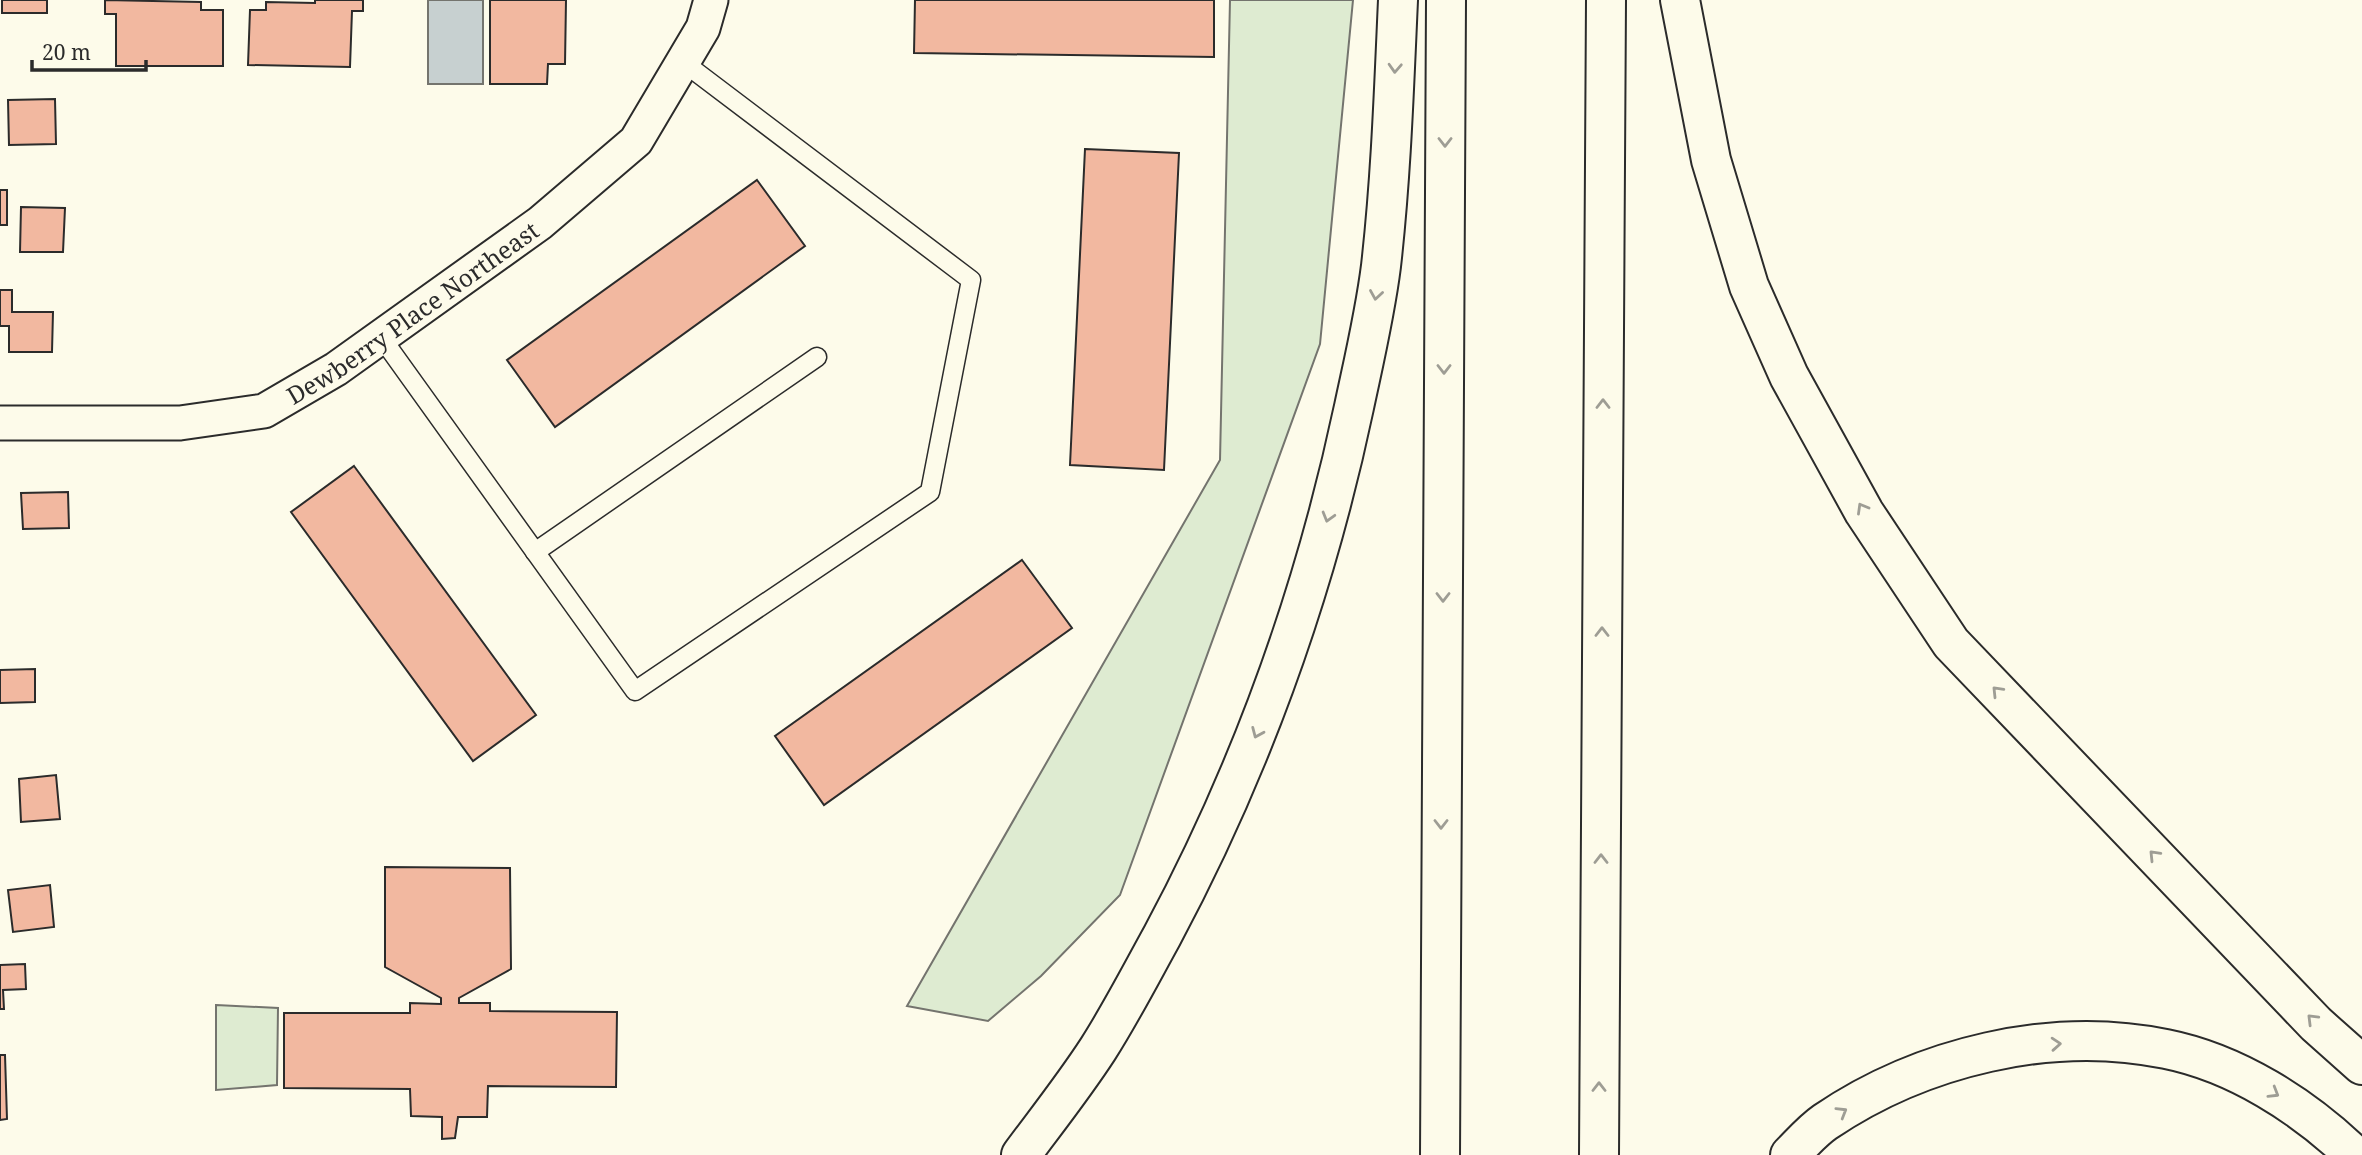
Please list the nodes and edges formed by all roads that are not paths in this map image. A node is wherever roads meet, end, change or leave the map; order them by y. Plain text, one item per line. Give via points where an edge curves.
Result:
1 (710, 0) edge
2 (1398, 0) edge
3 (1446, 0) edge
4 (1606, 0) edge
5 (1681, 0) edge
6 (683, 62) junction
7 (381, 337) junction
8 (817, 357) dead end
9 (0, 423) edge
10 (535, 552) junction
11 (2362, 1065) edge
12 (1021, 1155) edge
13 (1440, 1155) edge
14 (1599, 1155) edge
15 (1790, 1155) edge
16 (2354, 1155) edge

1 - 6 street, Dewberry Place Northeast via 703,28
2 -> 12 highway via 1388,195 1373,318 1337,487 1314,566 1262,723 1186,890 1110,1030
3 -> 13 highway
14 -> 4 highway
11 -> 5 highway via 2316,1024 1951,643 1864,512 1789,376 1749,286 1711,160
6 - 7 street, Dewberry Place Northeast via 636,141 540,223
6 - 10 lane via 971,280 930,492 635,691
7 - 9 street, Dewberry Place Northeast via 264,411 180,423
7 - 10 lane
8 - 10 lane
15 -> 16 highway via 1823,1124 1921,1071 1976,1054 2078,1042 2168,1049 2225,1069 2289,1102

